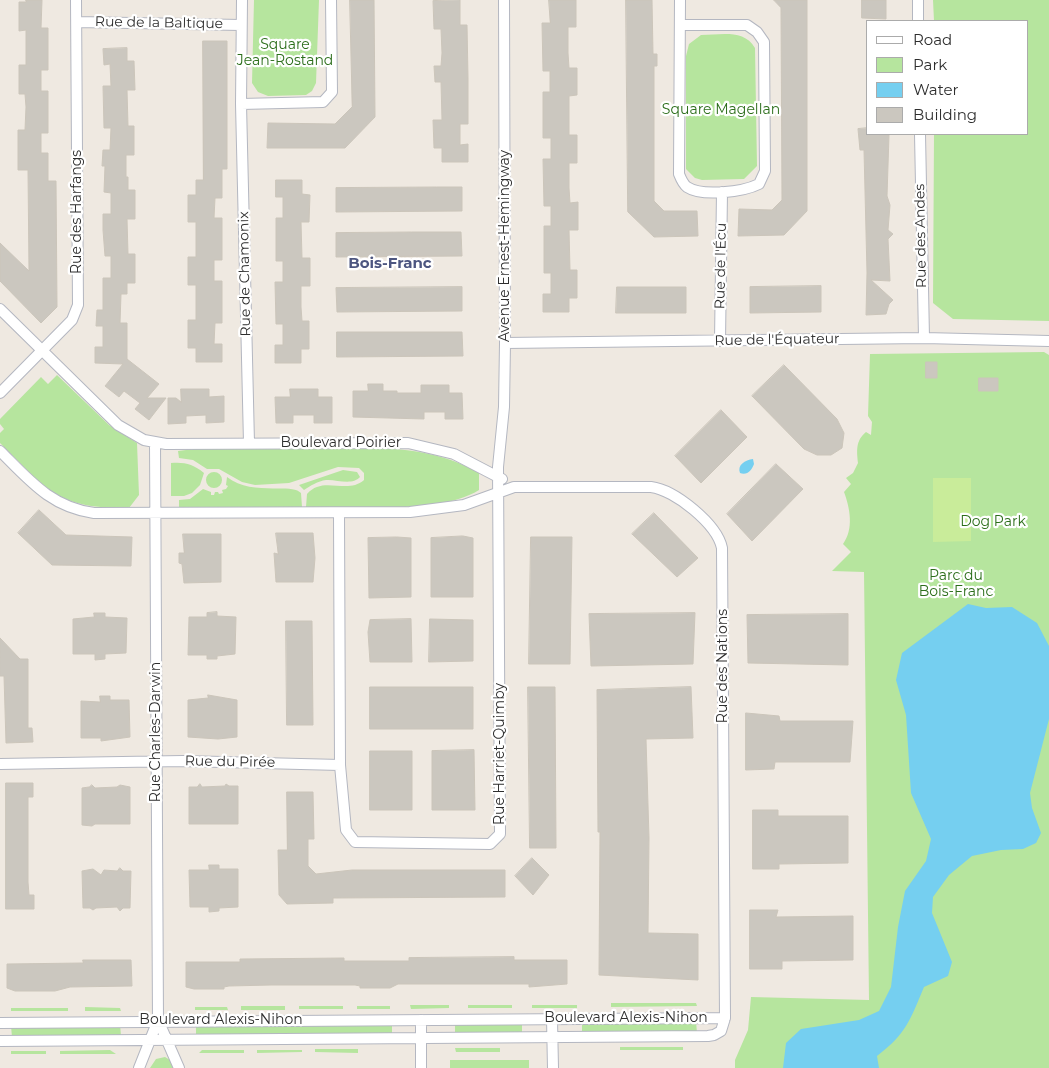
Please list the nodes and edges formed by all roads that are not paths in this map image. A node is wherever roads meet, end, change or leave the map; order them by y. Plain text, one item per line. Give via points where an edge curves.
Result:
1 (76, 0) edge
2 (242, 0) edge
3 (331, 0) edge
4 (504, 0) edge
5 (680, 0) edge
6 (918, 0) edge
7 (918, 20) edge
8 (76, 22) junction
9 (241, 24) junction
10 (680, 26) junction
11 (241, 104) junction
12 (920, 135) edge
13 (722, 192) junction
14 (0, 309) edge
15 (924, 338) junction
16 (720, 341) junction
17 (1049, 341) edge
18 (505, 343) junction
19 (42, 351) junction
20 (0, 393) edge
21 (249, 443) junction
22 (155, 444) junction
23 (0, 451) edge
24 (498, 477) junction
25 (514, 487) junction
26 (498, 492) junction
27 (339, 513) junction
28 (155, 514) junction
29 (156, 762) junction
30 (0, 764) edge
31 (340, 765) junction
32 (552, 1018) junction
33 (725, 1018) junction
34 (158, 1020) junction
35 (421, 1020) junction
36 (0, 1023) edge
37 (552, 1037) junction
38 (421, 1039) junction
39 (0, 1040) edge
40 (150, 1040) junction
41 (167, 1040) junction
42 (139, 1068) edge
43 (180, 1068) edge
44 (421, 1068) edge
45 (553, 1068) edge

1 - 8 street, Rue des Harfangs
2 - 9 street, Rue de Chamonix
3 - 11 street via 332,92 322,102
4 - 18 street, Avenue Ernest-Hemingway
5 - 10 street
6 - 7 street
8 - 9 street, Rue de la Baltique
8 - 19 street, Rue des Harfangs via 78,305 72,320
9 - 11 street, Rue de Chamonix
10 - 13 street via 678,174 684,186 694,191
10 - 13 street via 747,25 764,42 764,178 746,190
11 - 21 street, Rue de Chamonix
12 - 15 street, Rue des Andes
13 - 16 street, Rue de l'Écu
14 - 19 street, Boulevard Poirier
15 - 16 street, Rue de l'Équateur
15 - 17 street, Rue de l'Équateur
16 - 18 street, Rue de l'Équateur
18 - 24 street, Avenue Ernest-Hemingway
19 - 20 street, Rue des Harfangs
19 - 22 street, Boulevard Poirier via 118,425
21 - 22 street, Boulevard Poirier
21 - 24 street, Boulevard Poirier via 408,443 454,454
22 - 28 street, Rue Charles-Darwin
23 - 28 street via 40,490 64,506 94,513
24 - 25 street, Boulevard Poirier
24 - 26 street, Avenue Ernest-Hemingway
25 - 26 street
25 - 33 street, Rue des Nations via 656,487 680,499 721,542
26 - 27 street via 433,510
26 - 31 street, Rue Harriet-Quimby via 500,834 490,844 355,842 346,830
27 - 28 street
27 - 31 street, Rue Harriet-Quimby
28 - 29 street, Rue Charles-Darwin
29 - 30 street, Rue du Pirée
29 - 31 street, Rue du Pirée
29 - 34 street, Rue Charles-Darwin
32 - 33 street, Boulevard Alexis-Nihon
32 - 35 street, Boulevard Alexis-Nihon
32 - 37 street
33 - 37 street, Boulevard Alexis-Nihon via 721,1031 714,1035
34 - 35 street, Boulevard Alexis-Nihon
34 - 36 street, Boulevard Alexis-Nihon
34 - 40 street, Rue Charles-Darwin
34 - 41 street, Rue Charles-Darwin
35 - 38 street
37 - 38 street, Boulevard Alexis-Nihon
37 - 45 street
38 - 41 street, Boulevard Alexis-Nihon
38 - 44 street
39 - 40 street, Boulevard Alexis-Nihon
40 - 41 street, Boulevard Alexis-Nihon
40 - 42 street, Rue Charles-Darwin
41 - 43 street, Rue Charles-Darwin

